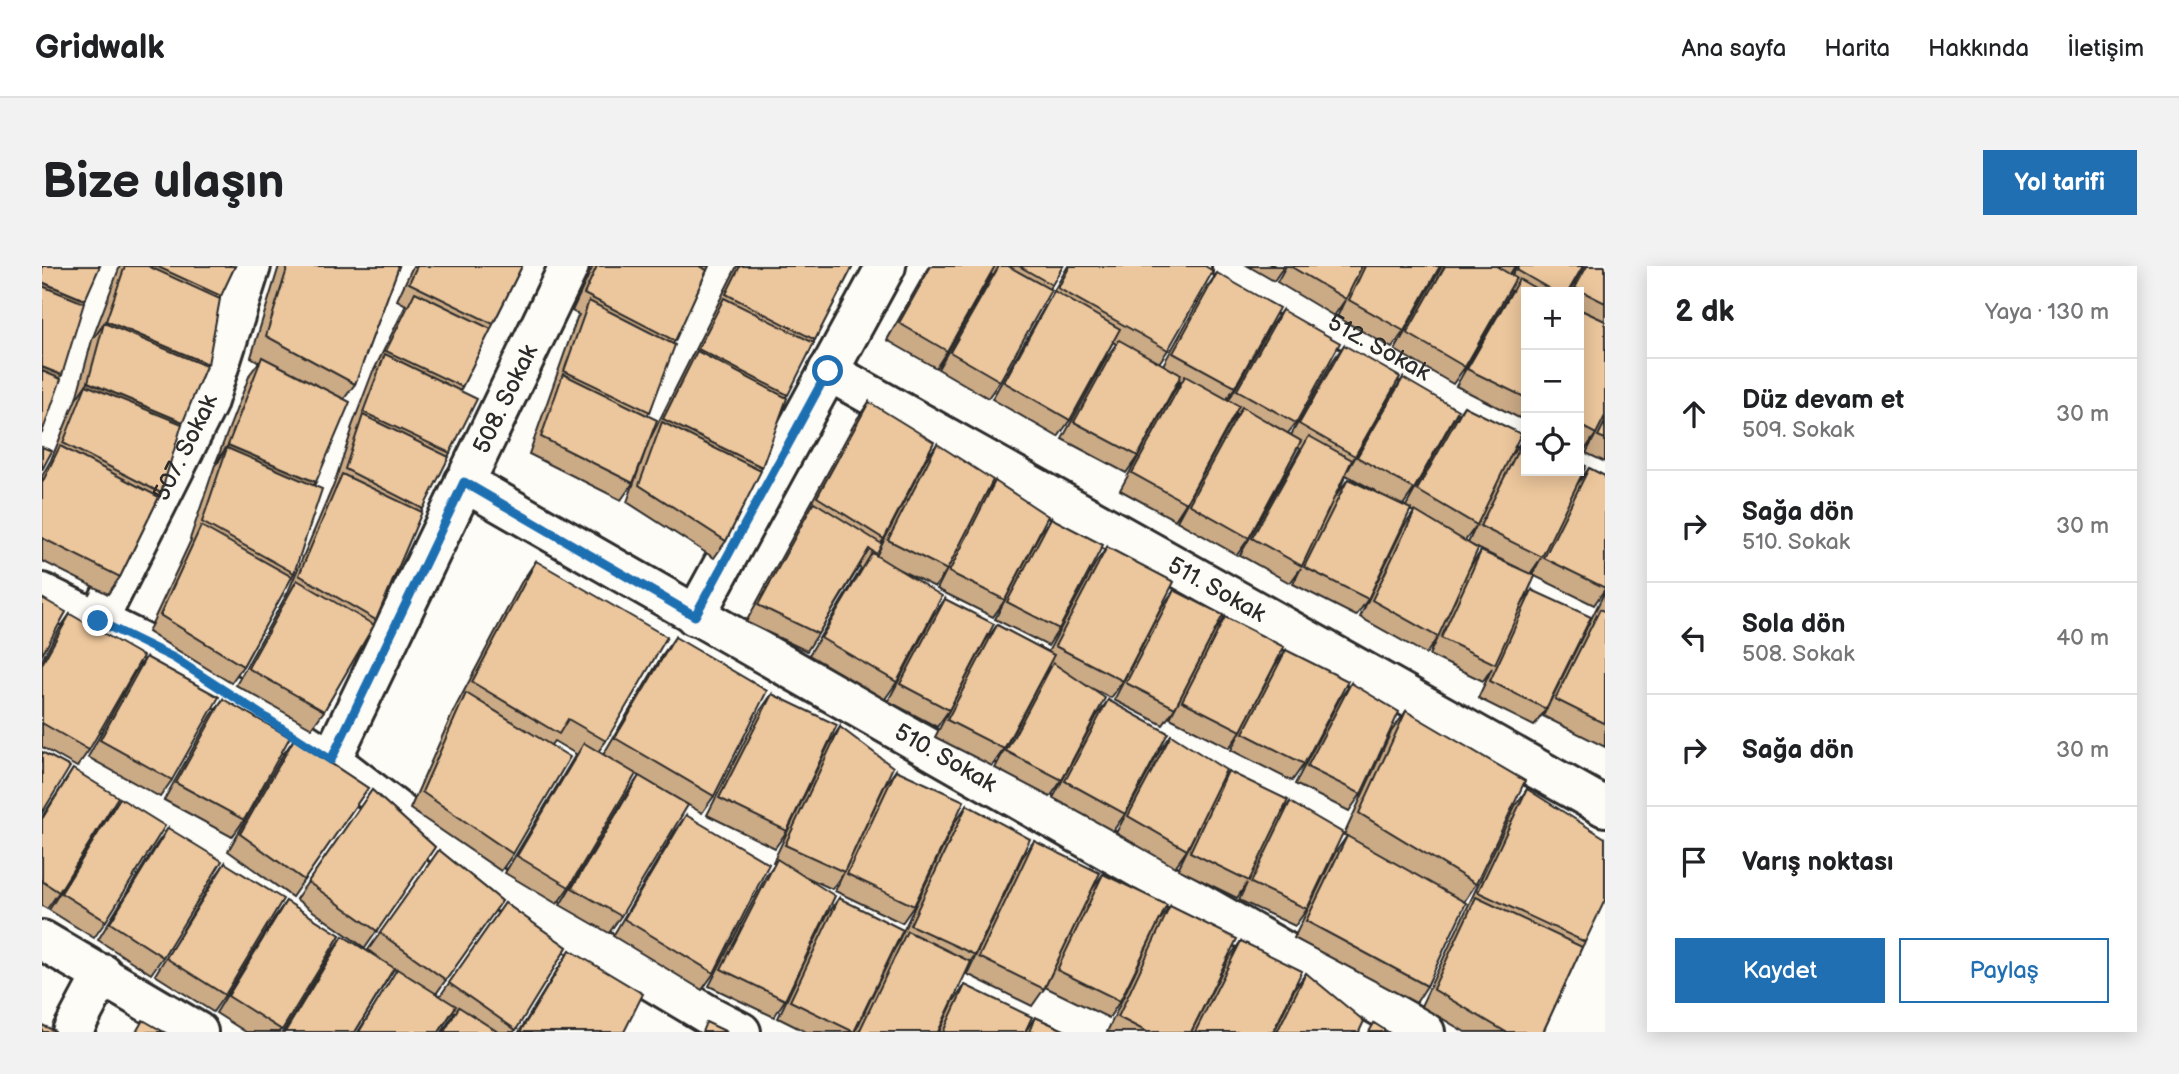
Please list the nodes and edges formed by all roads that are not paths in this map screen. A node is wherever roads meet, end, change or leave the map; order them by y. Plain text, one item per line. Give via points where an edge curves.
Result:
1 (251, 266) edge
2 (569, 266) edge
3 (886, 266) edge
4 (1232, 266) edge
5 (828, 371) junction
6 (1521, 425) edge
7 (1584, 460) edge
8 (1605, 471) edge
9 (464, 482) junction
10 (42, 593) edge
11 (695, 616) junction
12 (98, 621) junction
13 (331, 760) junction
14 (1605, 807) edge
15 (42, 940) edge
16 (103, 974) junction
17 (72, 1032) edge
18 (198, 1032) edge
19 (741, 1032) edge
20 (1425, 1032) edge

1 - 12 street, 507. Sokak via 207,404
2 - 9 street, 508. Sokak
3 - 5 street
4 - 6 street, 512. Sokak
5 - 11 street
5 - 14 street, 511. Sokak
7 - 8 street
9 - 11 street, 510. Sokak
9 - 13 street, 508. Sokak
10 - 12 street
11 - 20 street, 510. Sokak
12 - 13 street via 174,658
13 - 19 street via 498,888
15 - 16 street
16 - 17 street
16 - 18 street

